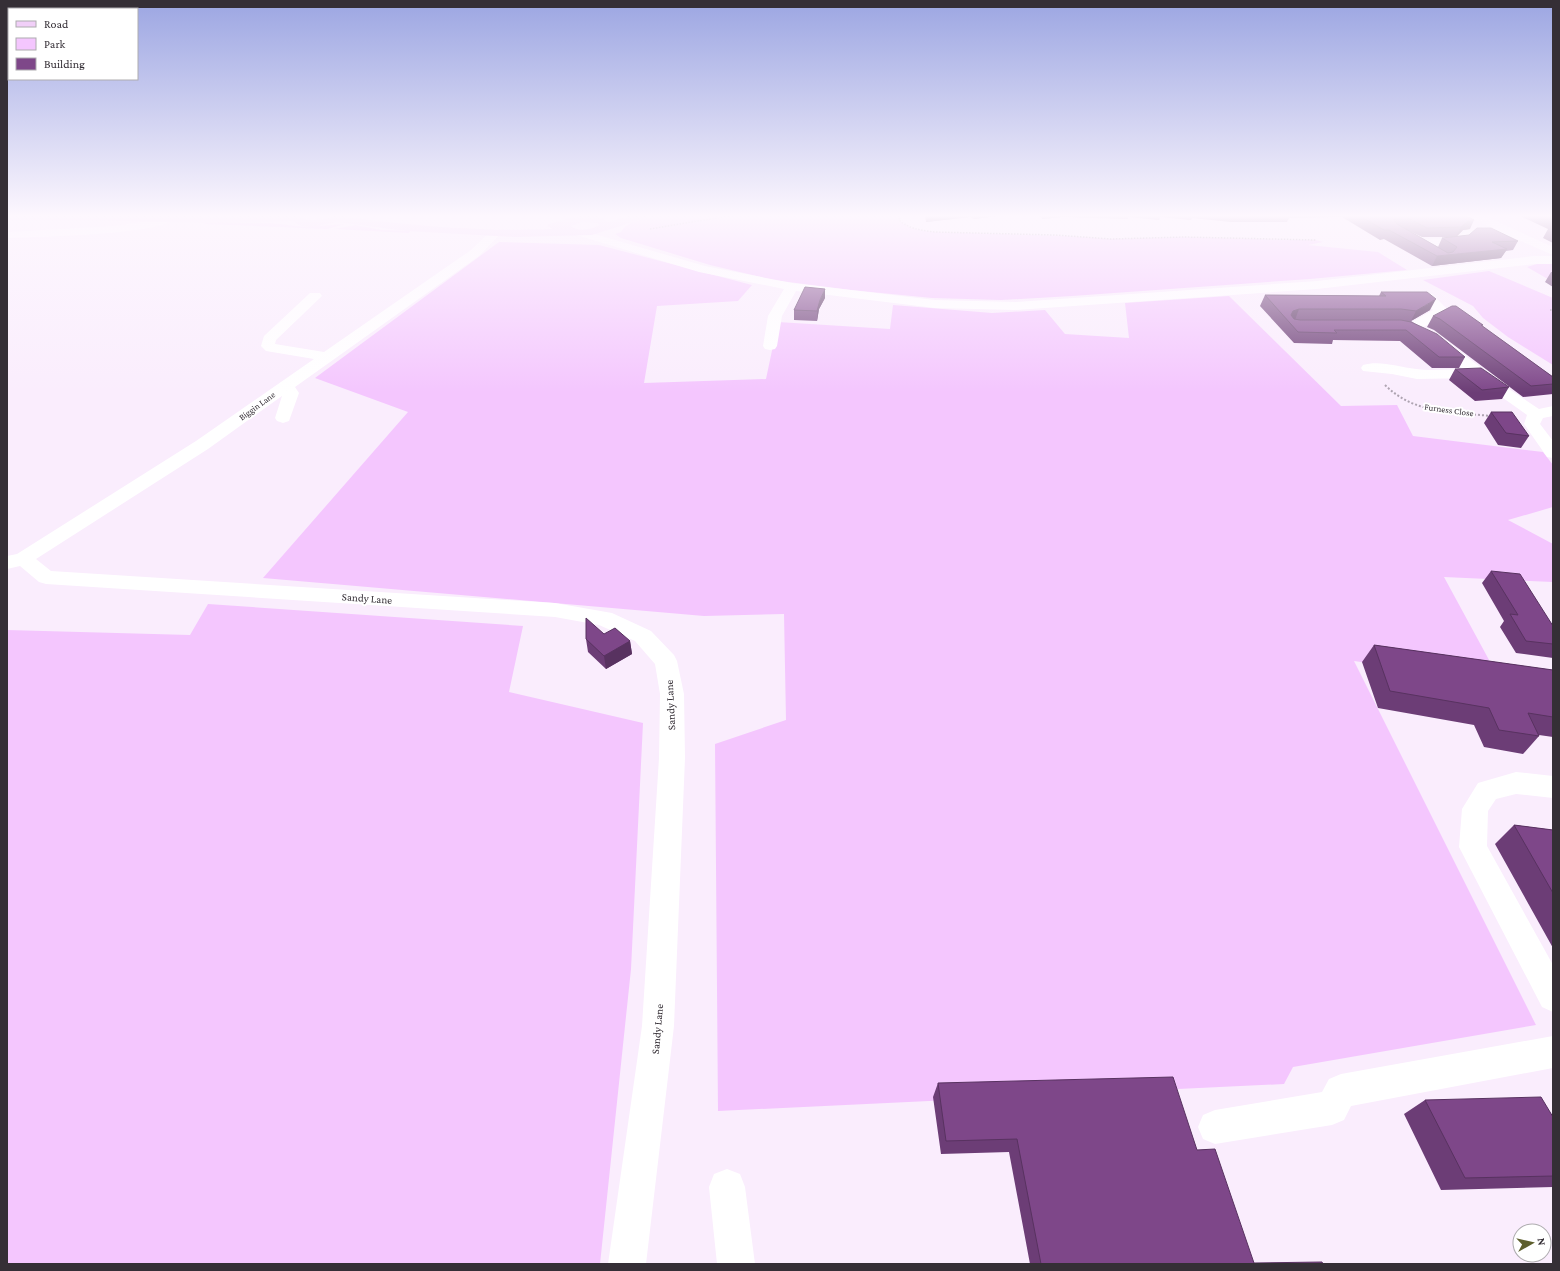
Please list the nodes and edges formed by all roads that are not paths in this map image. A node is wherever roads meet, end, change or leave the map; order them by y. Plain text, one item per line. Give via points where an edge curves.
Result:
1 (444, 274) edge
2 (729, 274) edge
3 (1410, 274) edge
4 (792, 287) junction
5 (315, 296) dead end
6 (1426, 297) edge
7 (770, 346) dead end
8 (326, 357) junction
9 (1368, 368) road end
10 (1478, 373) junction
11 (281, 389) junction
12 (1553, 411) edge
13 (1535, 417) junction
14 (284, 418) dead end
15 (1553, 453) edge
16 (13, 564) edge
17 (1553, 787) edge
18 (1553, 996) edge
19 (1553, 1052) edge
20 (1215, 1127) dead end
21 (727, 1186) dead end
22 (627, 1264) edge
23 (736, 1264) edge

1 - 8 street, Biggin Lane
2 - 4 street
3 - 4 street via 1317,285 1008,306 922,303
4 - 7 street via 775,316
5 - 8 street via 269,339 268,346
6 - 10 street via 1442,311 1407,326 1428,334
8 - 11 street, Biggin Lane
9 - 10 street via 1417,374
10 - 13 street
11 - 14 street via 289,390 291,393
11 - 16 street, Biggin Lane via 202,445
12 - 13 street
13 - 15 street via 1532,424
16 - 22 street, Sandy Lane via 46,577 556,610 604,618 643,636 666,661 672,694 672,758 658,1026
17 - 18 street via 1516,783 1487,791 1475,809 1473,847
19 - 20 street via 1341,1091 1332,1108
21 - 23 street

